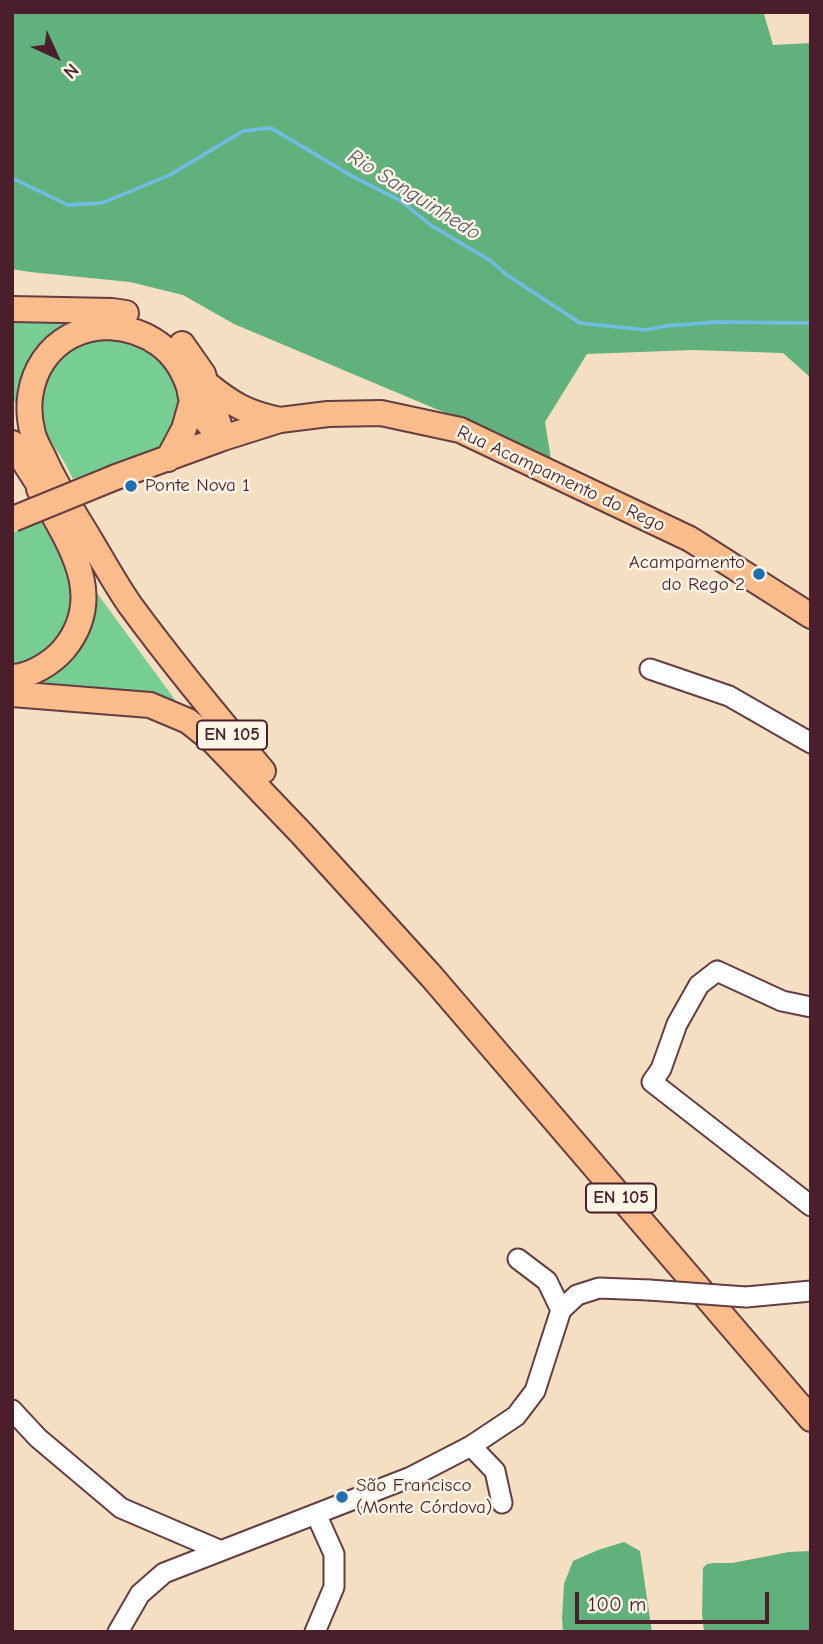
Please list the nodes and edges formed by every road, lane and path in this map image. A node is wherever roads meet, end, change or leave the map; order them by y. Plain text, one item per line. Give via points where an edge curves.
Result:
1 (12, 309) edge
2 (199, 392) junction
3 (280, 420) junction
4 (12, 422) edge
5 (223, 438) junction
6 (17, 451) edge
7 (168, 458) junction
8 (54, 479) junction
9 (13, 519) edge
10 (811, 616) edge
11 (650, 670) dead end
12 (12, 677) edge
13 (12, 694) edge
14 (811, 743) edge
15 (302, 834) junction
16 (432, 977) junction
17 (811, 1007) edge
18 (811, 1206) edge
19 (518, 1259) dead end
20 (811, 1291) edge
21 (561, 1310) junction
22 (12, 1410) edge
23 (811, 1419) edge
24 (471, 1446) junction
25 (502, 1503) dead end
26 (316, 1514) junction
27 (219, 1550) junction
28 (118, 1632) edge
29 (315, 1632) edge

1 - 2 main road via 112,311 147,319 180,342 193,358 203,374
2 - 3 main road
2 - 5 main road via 208,425
2 - 7 main road
2 - 8 main road via 169,352 138,332 98,327 60,342 45,357 29,396 33,436
3 - 5 main road, Rua Acampamento do Rego
3 - 10 main road, Rua Acampamento do Rego via 381,413 460,430 690,539
4 - 8 main road, EN 105
5 - 7 main road, Rua Acampamento do Rego
6 - 12 main road via 75,555 84,591 82,616 59,655 39,669
6 - 15 main road, EN 105 via 120,608 195,707
7 - 9 main road, Rua Acampamento do Rego, bridge
8 - 16 main road, EN 105 via 128,602 171,659
11 - 14 street via 729,696
13 - 15 main road via 150,705 188,721
15 - 16 main road, EN 105
16 - 23 main road, EN 105
17 - 18 street via 782,1001 718,971 699,985 652,1082
19 - 21 street via 547,1281
20 - 21 street, bridge via 746,1297 599,1288 577,1295
21 - 24 street via 535,1391 516,1416
22 - 27 street via 121,1508
24 - 25 street via 495,1471
24 - 26 street via 411,1477
26 - 27 street
26 - 29 street via 334,1554 334,1587
27 - 28 street via 164,1573 140,1594

